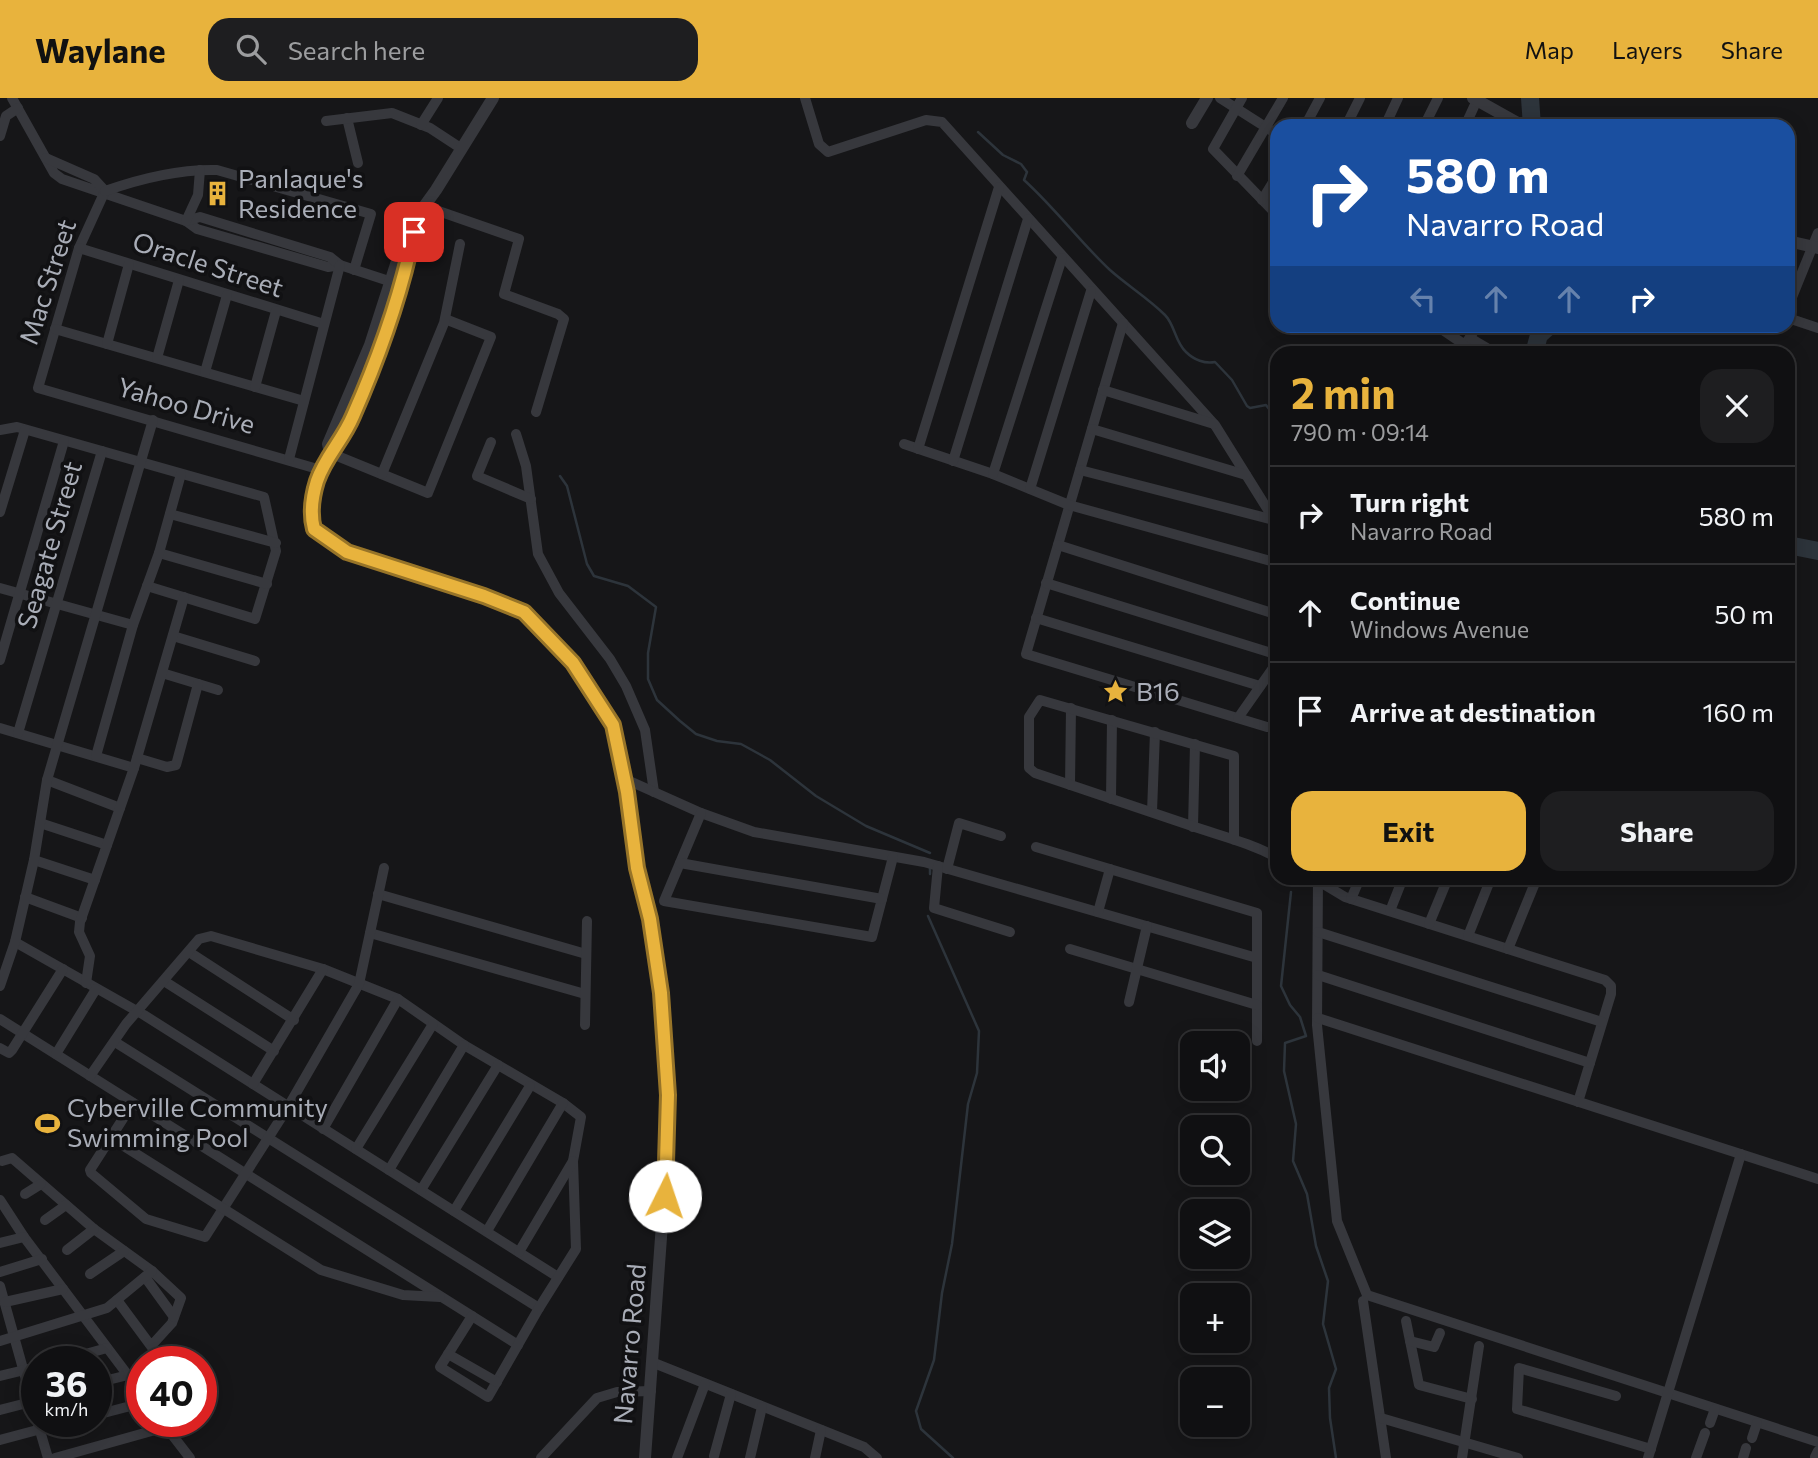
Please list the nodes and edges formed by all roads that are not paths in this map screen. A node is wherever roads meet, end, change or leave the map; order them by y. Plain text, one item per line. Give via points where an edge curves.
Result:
1 (438, 98) edge
2 (493, 98) edge
3 (805, 98) edge
4 (1207, 98) edge
5 (1220, 98) edge
6 (1242, 98) edge
7 (1283, 98) edge
8 (1320, 98) edge
9 (1360, 98) edge
10 (1398, 98) edge
11 (1438, 98) edge
12 (1476, 99) edge
13 (15, 103) edge
14 (1237, 109) junction
15 (346, 118) junction
16 (1309, 119) edge
17 (1350, 119) edge
18 (1388, 119) edge
19 (1428, 119) edge
20 (1468, 119) edge
21 (1509, 119) edge
22 (326, 121) dead end
23 (1192, 123) dead end
24 (421, 125) junction
25 (1265, 127) junction
26 (1270, 130) edge
27 (0, 136) edge
28 (462, 149) junction
29 (358, 163) dead end
30 (200, 170) junction
31 (1237, 176) junction
32 (999, 187) junction
33 (1270, 187) edge
34 (105, 191) junction
35 (1262, 200) junction
36 (424, 206) junction
37 (1270, 208) edge
38 (1028, 219) junction
39 (186, 221) junction
40 (1818, 233) edge
41 (1795, 243) edge
42 (460, 244) dead end
43 (1815, 247) edge
44 (79, 248) junction
45 (1062, 258) junction
46 (130, 264) junction
47 (340, 265) junction
48 (354, 270) junction
49 (179, 280) junction
50 (396, 284) junction
51 (1091, 291) junction
52 (1795, 291) edge
53 (227, 295) junction
54 (276, 311) junction
55 (445, 319) junction
56 (1795, 320) edge
57 (1123, 323) junction
58 (324, 324) junction
59 (1818, 328) edge
60 (55, 329) junction
61 (1448, 333) edge
62 (1473, 333) edge
63 (1470, 338) junction
64 (107, 344) junction
65 (1484, 346) edge
66 (157, 358) junction
67 (205, 372) junction
68 (255, 387) junction
69 (38, 388) joint
70 (1103, 390) junction
71 (304, 401) junction
72 (536, 412) dead end
73 (153, 420) junction
74 (1215, 425) junction
75 (25, 429) junction
76 (1092, 429) junction
77 (0, 430) edge
78 (516, 434) dead end
79 (64, 441) junction
80 (491, 442) dead end
81 (904, 444) dead end
82 (918, 449) junction
83 (102, 451) junction
84 (330, 453) junction
85 (289, 459) junction
86 (953, 461) junction
87 (141, 462) junction
88 (321, 470) junction
89 (1080, 470) junction
90 (181, 474) junction
91 (382, 474) junction
92 (993, 474) junction
93 (1246, 475) junction
94 (1030, 489) junction
95 (531, 499) junction
96 (1069, 505) junction
97 (0, 512) edge
98 (1270, 513) edge
99 (170, 514) junction
100 (1270, 521) edge
101 (276, 543) junction
102 (1058, 545) junction
103 (159, 553) junction
104 (1270, 561) edge
105 (1046, 583) junction
106 (267, 584) junction
107 (147, 586) junction
108 (0, 588) edge
109 (20, 593) junction
110 (184, 597) junction
111 (57, 604) junction
112 (1270, 612) edge
113 (97, 615) junction
114 (1036, 618) junction
115 (132, 625) junction
116 (173, 636) junction
117 (1270, 653) edge
118 (0, 660) edge
119 (255, 661) dead end
120 (1270, 672) edge
121 (162, 673) junction
122 (198, 684) junction
123 (1260, 686) junction
124 (218, 690) dead end
125 (1071, 708) junction
126 (1238, 718) junction
127 (1112, 720) junction
128 (1267, 727) dead end
129 (0, 728) edge
130 (1155, 732) junction
131 (18, 733) junction
132 (57, 744) junction
133 (1195, 744) junction
134 (96, 756) junction
135 (136, 763) junction
136 (625, 779) junction
137 (47, 780) junction
138 (1070, 785) junction
139 (654, 792) junction
140 (1111, 799) junction
141 (120, 808) junction
142 (701, 813) junction
143 (1152, 813) junction
144 (40, 823) junction
145 (1194, 827) junction
146 (1001, 836) dead end
147 (1234, 840) junction
148 (107, 845) junction
149 (1036, 847) dead end
150 (1270, 855) edge
151 (893, 857) junction
152 (34, 860) junction
153 (680, 863) junction
154 (943, 867) junction
155 (383, 868) dead end
156 (1110, 869) junction
157 (95, 880) junction
158 (1317, 885) edge
159 (1323, 885) edge
160 (1357, 885) edge
161 (1400, 885) edge
162 (1445, 885) edge
163 (1488, 885) edge
164 (1534, 885) edge
165 (378, 894) junction
166 (25, 897) junction
167 (882, 899) junction
168 (1351, 899) junction
169 (1390, 911) junction
170 (1098, 912) junction
171 (82, 918) junction
172 (587, 921) dead end
173 (1429, 924) junction
174 (1147, 926) junction
175 (1010, 932) dead end
176 (1318, 932) junction
177 (370, 933) junction
178 (1468, 936) junction
179 (15, 942) junction
180 (1070, 949) dead end
181 (1508, 949) junction
182 (189, 952) junction
183 (586, 954) junction
184 (1257, 958) junction
185 (323, 969) junction
186 (1136, 969) junction
187 (63, 970) junction
188 (1318, 975) junction
189 (164, 981) junction
190 (359, 984) junction
191 (0, 986) edge
192 (91, 986) junction
193 (586, 994) junction
194 (398, 999) junction
195 (1129, 1002) dead end
196 (1257, 1005) junction
197 (138, 1012) junction
198 (1318, 1018) junction
199 (0, 1019) edge
200 (294, 1020) junction
201 (1602, 1022) junction
202 (433, 1024) junction
203 (585, 1025) dead end
204 (23, 1033) junction
205 (1257, 1041) dead end
206 (115, 1042) junction
207 (464, 1045) junction
208 (0, 1048) edge
209 (274, 1051) junction
210 (56, 1054) junction
211 (1590, 1063) junction
212 (498, 1065) junction
213 (90, 1076) junction
214 (253, 1084) junction
215 (530, 1086) junction
216 (1578, 1102) junction
217 (133, 1103) junction
218 (563, 1103) junction
219 (288, 1107) junction
220 (323, 1129) junction
221 (111, 1138) junction
222 (268, 1139) junction
223 (356, 1149) junction
224 (1741, 1154) junction
225 (2, 1161) dead end
226 (573, 1161) junction
227 (389, 1170) junction
228 (246, 1174) junction
229 (1818, 1179) edge
230 (41, 1184) junction
231 (421, 1190) junction
232 (26, 1194) dead end
233 (0, 1200) edge
234 (65, 1205) junction
235 (222, 1209) junction
236 (454, 1211) junction
237 (45, 1220) dead end
238 (94, 1229) junction
239 (486, 1231) junction
240 (24, 1237) junction
241 (0, 1243) edge
242 (67, 1250) dead end
243 (124, 1251) junction
244 (519, 1252) junction
245 (42, 1259) junction
246 (0, 1272) edge
247 (90, 1274) dead end
248 (149, 1274) junction
249 (558, 1277) junction
250 (0, 1286) edge
251 (63, 1289) junction
252 (443, 1298) junction
253 (117, 1300) junction
254 (1363, 1301) dead end
255 (5, 1302) junction
256 (539, 1308) junction
257 (472, 1316) junction
258 (83, 1317) junction
259 (174, 1317) junction
260 (1406, 1321) dead end
261 (1440, 1334) dead end
262 (14, 1337) junction
263 (0, 1341) edge
264 (1410, 1341) junction
265 (518, 1345) junction
266 (105, 1346) edge
267 (1479, 1346) dead end
268 (112, 1354) edge
269 (448, 1354) junction
270 (654, 1363) junction
271 (21, 1366) edge
272 (21, 1370) edge
273 (126, 1372) edge
274 (0, 1376) edge
275 (497, 1382) junction
276 (705, 1384) junction
277 (1619, 1389) junction
278 (650, 1391) junction
279 (731, 1394) junction
280 (1472, 1399) junction
281 (21, 1404) edge
282 (762, 1407) junction
283 (1715, 1409) junction
284 (0, 1410) edge
285 (1381, 1418) junction
286 (1757, 1423) junction
287 (821, 1430) junction
288 (21, 1431) edge
289 (126, 1436) edge
290 (42, 1437) edge
291 (174, 1437) edge
292 (0, 1440) edge
293 (1818, 1442) edge
294 (1466, 1443) junction
295 (1747, 1448) edge
296 (1650, 1454) edge
297 (714, 1456) dead end
298 (1512, 1457) edge
299 (48, 1458) edge
300 (55, 1458) edge
301 (190, 1458) edge
302 (541, 1458) edge
303 (645, 1458) edge
304 (677, 1458) edge
305 (750, 1458) edge
306 (815, 1458) edge
307 (877, 1458) edge
308 (1386, 1458) edge
309 (1462, 1458) edge
310 (1696, 1458) edge

1 - 24 street
2 - 28 street
3 - 32 street via 819,144 828,152 926,120 942,122
4 - 23 street
5 - 14 street
6 - 14 street
7 - 25 street
8 - 16 street
9 - 17 street
10 - 18 street
11 - 19 street
12 - 20 street
12 - 21 street
13 - 27 street via 5,116
13 - 34 street via 54,173 90,190
14 - 25 street
14 - 31 street via 1213,149
15 - 22 street
15 - 24 street via 391,113
15 - 29 street
24 - 28 street
25 - 26 street
25 - 31 street
28 - 36 street
30 - 34 street
30 - 39 street via 198,195
30 - 48 street via 217,170 371,214
31 - 35 street
32 - 38 street
32 - 82 street
33 - 35 street
34 - 39 street
34 - 44 street, Mac Street
35 - 37 street
36 - 50 street, Navarro Road via 407,230
36 - 72 street via 519,239 503,294 564,319
38 - 45 street
38 - 86 street
39 - 47 street via 197,229 328,267
40 - 43 street
41 - 43 street
42 - 55 street
43 - 52 street
44 - 46 street, Oracle Street
44 - 60 street, Mac Street
45 - 51 street
45 - 92 street
46 - 49 street, Oracle Street
46 - 64 street
47 - 48 street
47 - 58 street
48 - 50 street
49 - 53 street, Oracle Street
49 - 66 street
50 - 84 street, Navarro Road via 328,444
51 - 57 street
51 - 94 street
53 - 54 street, Oracle Street
53 - 67 street
54 - 58 street, Oracle Street
54 - 68 street
55 - 91 street
55 - 91 street via 491,337 464,406 428,493
56 - 59 street
57 - 70 street
57 - 74 street
58 - 71 street
60 - 64 street
60 - 69 street, Mac Street
61 - 63 street via 1465,345
62 - 63 street
63 - 65 street
64 - 66 street
66 - 67 street
67 - 68 street
68 - 71 street
69 - 73 street, Yahoo Drive
70 - 74 street
70 - 76 street
71 - 85 street
73 - 85 street, Yahoo Drive
73 - 87 street
74 - 93 street
75 - 77 street
75 - 79 street
75 - 97 street
76 - 89 street
76 - 93 street
78 - 95 street
79 - 83 street
79 - 109 street
80 - 95 street via 477,476
81 - 82 street
82 - 86 street
83 - 87 street
83 - 111 street, Seagate Street
84 - 88 street, Navarro Road
84 - 91 street
85 - 88 street, Yahoo Drive
86 - 92 street
87 - 90 street
87 - 113 street
88 - 136 street, Navarro Road via 311,517 319,535 347,552 524,612 573,663 613,725
89 - 96 street
89 - 100 street
90 - 99 street
90 - 101 street via 264,497
92 - 94 street
93 - 98 street
94 - 96 street
95 - 139 street via 538,554 547,575 610,659 636,707 647,739
96 - 102 street
96 - 104 street
99 - 101 street
99 - 103 street
101 - 106 street
102 - 105 street
102 - 112 street
103 - 106 street
103 - 107 street
105 - 114 street
105 - 117 street
106 - 110 street via 255,619
107 - 110 street
107 - 115 street
108 - 109 street
109 - 111 street
109 - 118 street
110 - 116 street
111 - 113 street
111 - 131 street, Seagate Street
113 - 115 street
113 - 132 street
114 - 123 street
114 - 126 street via 1026,654
115 - 134 street
116 - 119 street
116 - 121 street
120 - 123 street
121 - 122 street
121 - 135 street
122 - 124 street
122 - 135 street via 176,765
123 - 126 street
125 - 127 street
125 - 138 street
125 - 138 street via 1040,700 1029,717 1030,768
126 - 128 street
127 - 130 street
127 - 140 street
129 - 131 street
130 - 133 street
130 - 143 street
131 - 132 street
132 - 134 street
132 - 137 street
133 - 145 street
133 - 147 street via 1234,755
134 - 135 street
135 - 141 street
136 - 139 street
136 - 270 street, Navarro Road via 661,993 668,1095
137 - 141 street
137 - 144 street
138 - 140 street
139 - 142 street
140 - 143 street
141 - 148 street
142 - 151 street via 754,832
142 - 153 street
143 - 145 street
144 - 148 street
144 - 152 street
145 - 147 street
146 - 154 street via 959,823
147 - 150 street
148 - 157 street
149 - 156 street
151 - 154 street
151 - 167 street
152 - 157 street
152 - 166 street
153 - 167 street
153 - 167 street via 664,901 872,937
154 - 170 street
154 - 175 street via 933,908
155 - 165 street
156 - 170 street
156 - 184 street via 1257,913
157 - 171 street
158 - 176 street
159 - 168 street
160 - 168 street
161 - 169 street
162 - 173 street
163 - 178 street
164 - 181 street
165 - 177 street
165 - 183 street
166 - 171 street
166 - 179 street
168 - 169 street
169 - 173 street
170 - 174 street
171 - 192 street via 79,932 90,956
172 - 183 street
173 - 178 street
174 - 184 street
174 - 186 street
176 - 188 street
176 - 201 street
177 - 190 street
177 - 193 street
178 - 181 street
179 - 187 street
179 - 191 street
180 - 186 street
181 - 201 street via 1605,980 1611,994
182 - 185 street via 199,939 211,936
182 - 189 street
182 - 200 street
183 - 193 street
184 - 196 street
185 - 190 street
185 - 200 street
186 - 195 street
186 - 196 street
187 - 192 street
187 - 204 street
188 - 198 street
188 - 211 street
189 - 197 street
189 - 209 street
190 - 194 street
190 - 219 street
192 - 197 street
192 - 210 street
193 - 203 street
194 - 202 street
194 - 220 street
196 - 205 street
197 - 206 street
197 - 214 street
198 - 216 street
198 - 277 street via 1337,1221 1367,1295
199 - 204 street
200 - 209 street
201 - 211 street
202 - 207 street
202 - 223 street
204 - 208 street via 9,1053
204 - 210 street
206 - 213 street
206 - 222 street
207 - 212 street
207 - 227 street
209 - 214 street
210 - 213 street
211 - 216 street
212 - 215 street
212 - 231 street
213 - 217 street
214 - 219 street
215 - 218 street
215 - 236 street
216 - 224 street
217 - 221 street
217 - 228 street
218 - 226 street via 580,1117
218 - 239 street
219 - 220 street
219 - 222 street
220 - 223 street
221 - 235 street
221 - 235 street via 91,1173 146,1219 205,1237
222 - 228 street
222 - 256 street
223 - 227 street
224 - 229 street
224 - 296 street
225 - 230 street via 12,1158
226 - 244 street
226 - 249 street via 576,1249
227 - 231 street
228 - 235 street
228 - 252 street
230 - 232 street
230 - 234 street
231 - 236 street
233 - 240 street
234 - 237 street
234 - 238 street
235 - 252 street via 321,1270 402,1295
236 - 239 street
238 - 242 street
238 - 243 street
239 - 244 street
240 - 241 street
240 - 245 street
243 - 247 street
243 - 248 street
244 - 249 street
245 - 246 street
245 - 251 street
248 - 253 street
248 - 259 street
248 - 259 street via 181,1298
249 - 256 street
250 - 255 street
251 - 255 street
251 - 258 street
252 - 257 street
253 - 258 street
253 - 259 street via 151,1346
254 - 285 street
255 - 262 street
256 - 265 street
257 - 265 street
257 - 269 street
258 - 262 street
258 - 266 street
260 - 264 street
261 - 264 street via 1434,1347
262 - 263 street
262 - 271 street
264 - 280 street via 1419,1385
265 - 275 street
267 - 280 street
268 - 273 street
269 - 275 street
269 - 275 street via 440,1367 488,1397
270 - 276 street
270 - 278 street, Navarro Road
272 - 274 street
276 - 279 street
276 - 304 street
277 - 283 street
277 - 296 street via 1519,1368 1517,1409
278 - 302 street via 597,1398
278 - 303 street, Navarro Road
279 - 282 street
279 - 297 street
280 - 294 street
281 - 284 street
282 - 287 street
282 - 305 street
283 - 286 street
283 - 310 street
285 - 294 street
285 - 308 street
286 - 293 street
286 - 295 street
287 - 306 street
287 - 307 street via 864,1447
288 - 292 street
289 - 300 street
290 - 299 street
291 - 301 street
294 - 298 street
294 - 309 street

